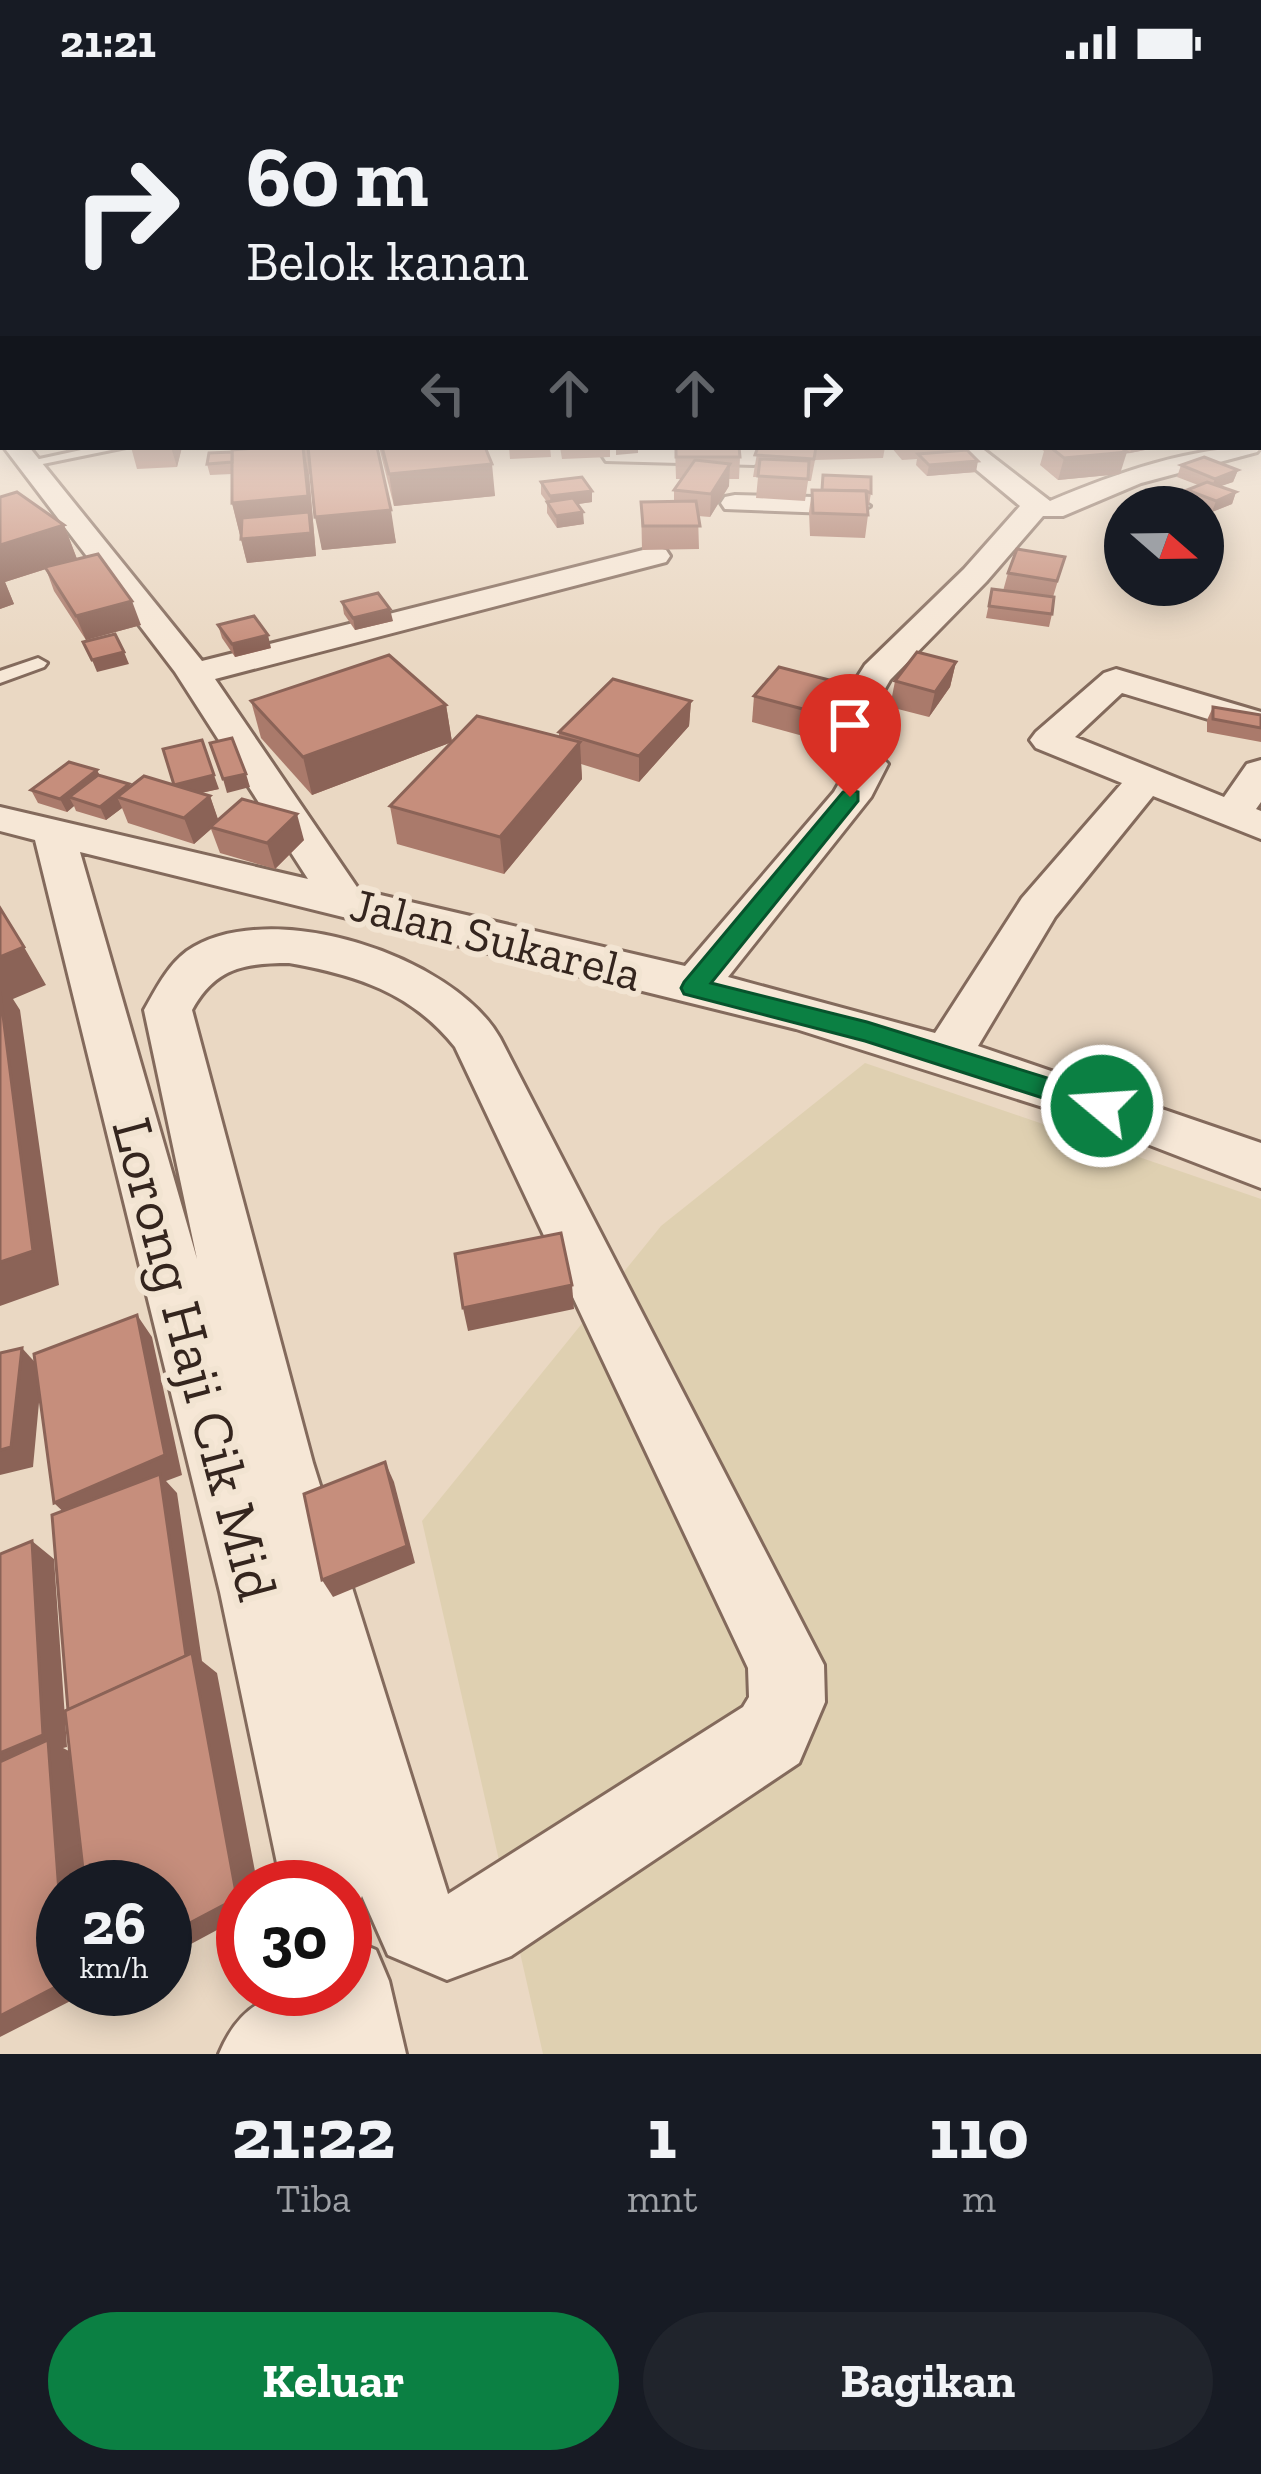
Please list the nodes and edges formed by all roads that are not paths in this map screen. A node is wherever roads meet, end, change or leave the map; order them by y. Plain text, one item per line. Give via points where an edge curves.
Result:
1 (30, 466) edge
2 (752, 466) edge
3 (990, 466) edge
4 (1156, 466) edge
5 (856, 506) edge
6 (1036, 506) junction
7 (655, 556) dead end
8 (38, 663) dead end
9 (194, 674) junction
10 (0, 677) edge
11 (1261, 724) edge
12 (1261, 772) edge
13 (1145, 781) junction
14 (283, 803) junction
15 (1246, 820) edge
16 (27, 826) edge
17 (164, 858) junction
18 (344, 902) junction
19 (420, 920) junction
20 (385, 967) junction
21 (693, 988) junction
22 (946, 1056) junction
23 (1261, 1166) edge
24 (318, 1860) edge
25 (344, 2016) edge
26 (264, 2054) edge

1 - 9 street via 138,592
2 - 5 street via 732,510
3 - 6 street
4 - 6 street via 1057,510
6 - 21 street via 898,647 846,718 839,736 868,764 850,797
7 - 9 street
8 - 10 lane
9 - 14 street
11 - 13 street via 1116,680 1049,737
12 - 15 street
13 - 15 street
13 - 22 street via 1038,908
14 - 17 street
14 - 18 street
16 - 17 street, Jalan Sukarela
16 - 24 street, Lorong Haji Cik Mid via 256,1592
17 - 18 street, Jalan Sukarela
18 - 19 street, Jalan Sukarela
19 - 20 street
19 - 21 street, Jalan Sukarela
20 - 20 street via 439,996 475,1038 790,1684 771,1735 481,1926 447,1937 418,1925 409,1911 302,1553 212,1216 168,1010 195,968 224,949 290,947
21 - 22 street, Jalan Sukarela
22 - 23 street, Jalan Sukarela
25 - 26 street

